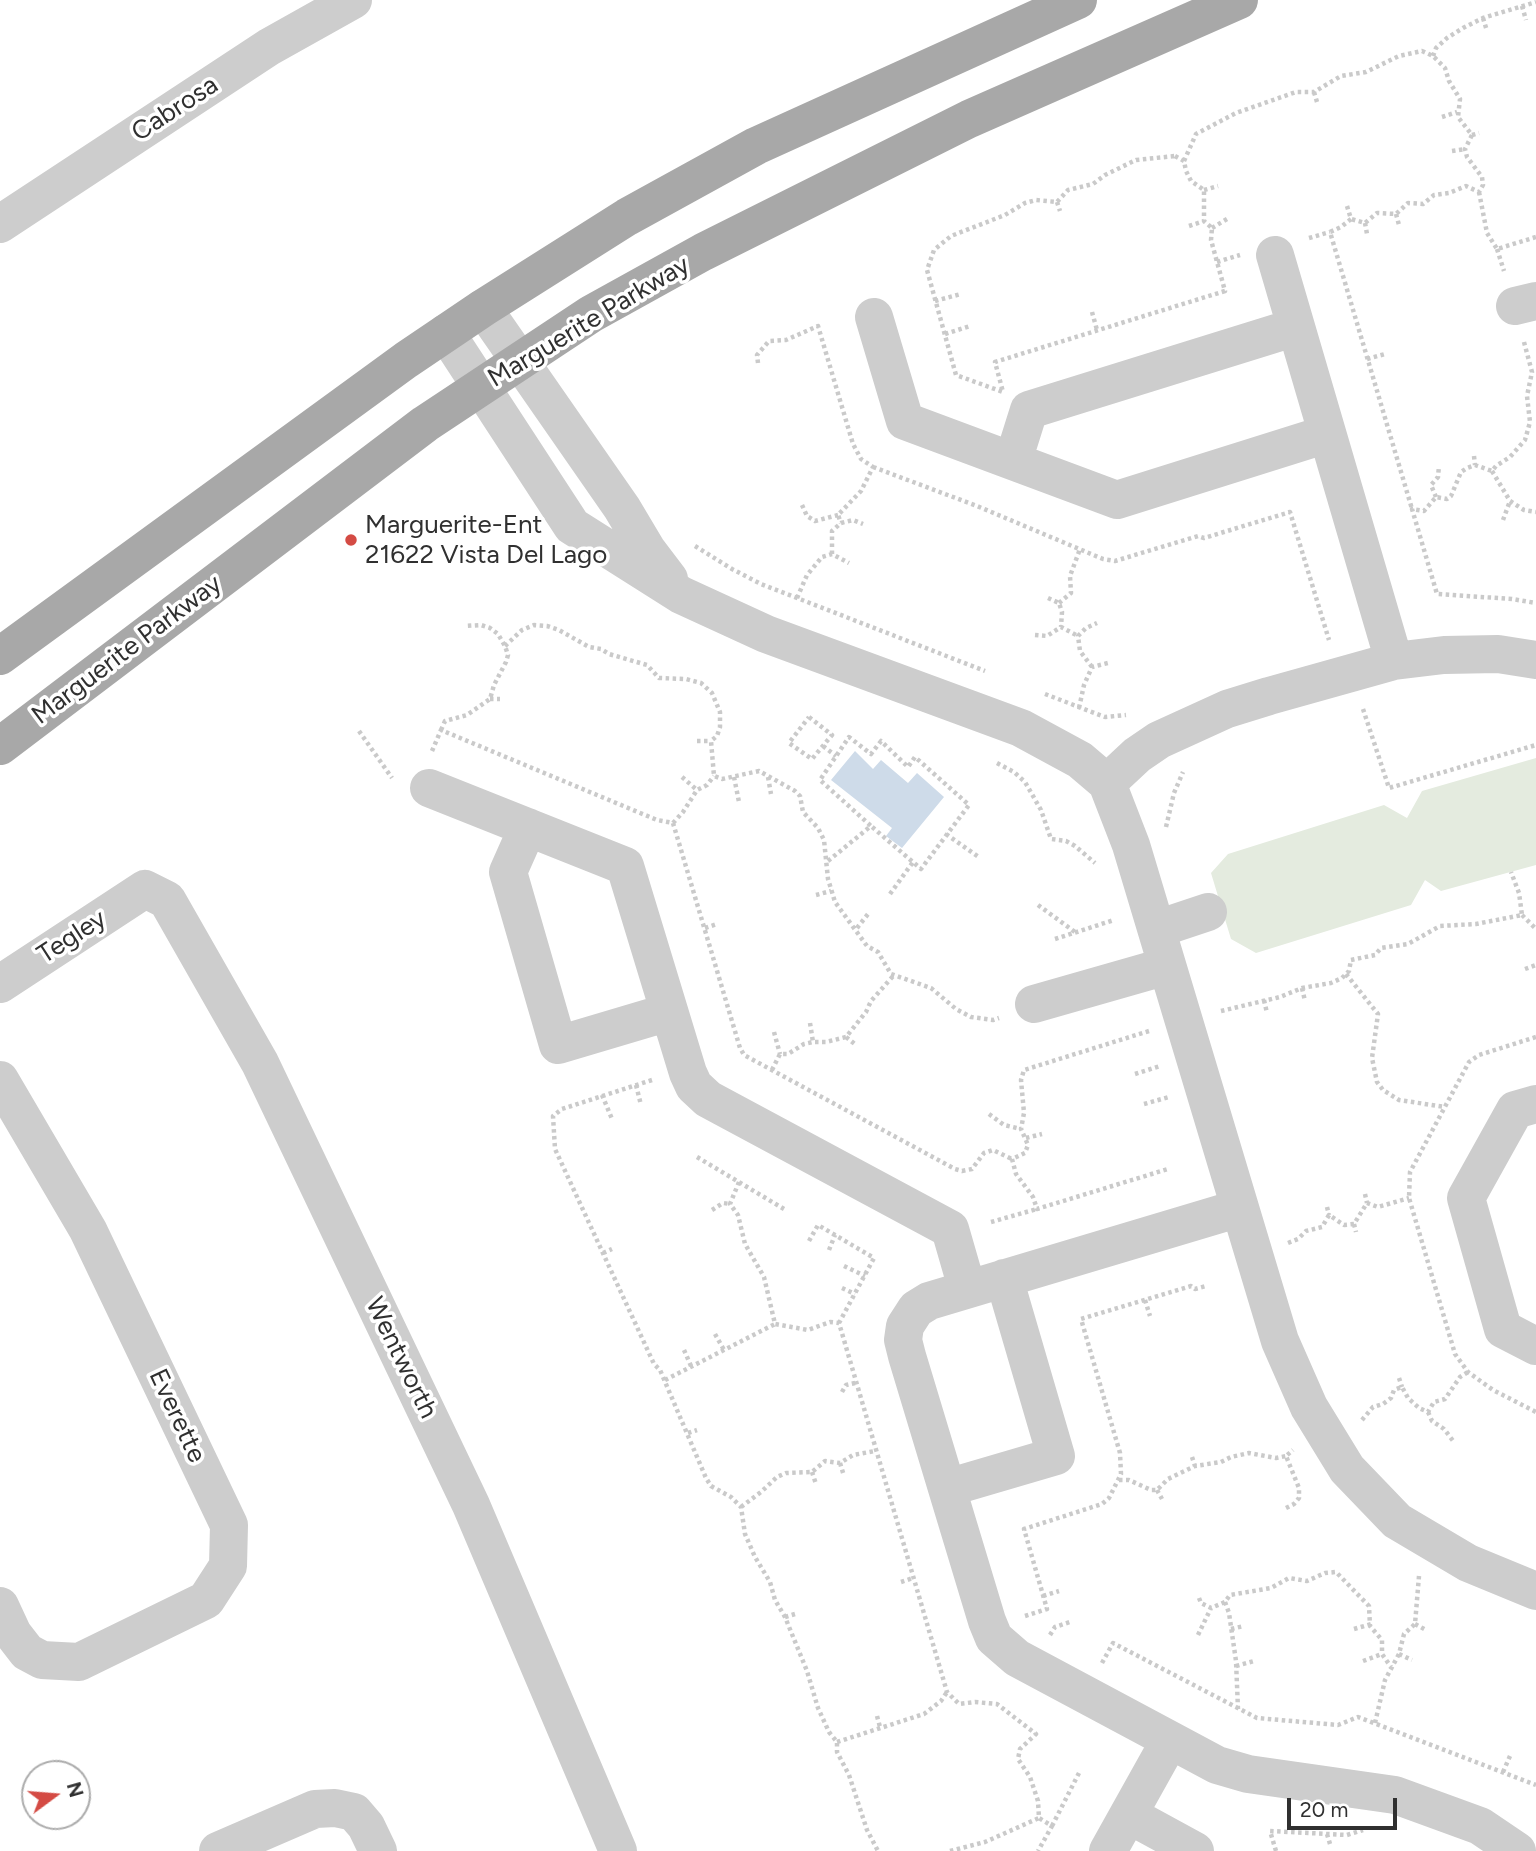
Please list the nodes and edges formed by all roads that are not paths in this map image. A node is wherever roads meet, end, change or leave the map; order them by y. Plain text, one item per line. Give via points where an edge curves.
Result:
1 (353, 0) edge
2 (1078, 0) edge
3 (1239, 0) edge
4 (0, 224) edge
5 (1288, 248) road end
6 (483, 308) junction
7 (874, 317) dead end
8 (1296, 327) junction
9 (446, 333) junction
10 (520, 362) junction
11 (481, 387) junction
12 (1327, 434) junction
13 (1013, 461) junction
14 (681, 595) junction
15 (0, 656) edge
16 (1536, 660) edge
17 (1394, 661) junction
18 (0, 746) edge
19 (1107, 783) junction
20 (429, 788) dead end
21 (527, 827) junction
22 (145, 889) joint
23 (1208, 912) dead end
24 (1157, 929) junction
25 (1167, 966) junction
26 (0, 984) edge
27 (1018, 1011) road end
28 (669, 1012) junction
29 (0, 1080) edge
30 (1536, 1104) edge
31 (1241, 1208) junction
32 (1004, 1278) junction
33 (967, 1288) junction
34 (1536, 1346) edge
35 (947, 1488) junction
36 (1536, 1591) edge
37 (0, 1606) edge
38 (1170, 1740) junction
39 (1129, 1815) junction
40 (1513, 1850) edge
41 (218, 1851) edge
42 (378, 1851) edge
43 (618, 1851) edge
44 (1108, 1851) edge
45 (1195, 1851) edge

1 - 4 street, Cabrosa via 270,47
2 - 6 main road via 756,146 627,217
3 - 10 main road, Marguerite Parkway via 969,119 715,246 591,314
5 - 8 street
6 - 9 main road
6 - 10 street
7 - 13 street via 905,421
8 - 12 street
8 - 13 street via 1029,410
9 - 11 street
9 - 15 main road
10 - 11 main road, Marguerite Parkway
10 - 14 street
11 - 14 street via 572,526
11 - 18 main road, Marguerite Parkway via 425,424
12 - 13 street via 1117,500
12 - 17 street
14 - 19 street via 766,634 1021,729 1080,760
16 - 17 street via 1498,654
17 - 19 street via 1227,709 1159,740
19 - 24 street
20 - 21 street
21 - 28 street via 625,866
21 - 28 street via 508,872 558,1045
22 - 26 street, Tegley
22 - 43 street, Wentworth via 167,900 260,1063 471,1505
23 - 24 street
24 - 25 street
25 - 27 street
25 - 31 street
28 - 33 street via 688,1073 701,1094 950,1229
29 - 37 street, Everette via 88,1230 229,1525 228,1566 206,1600 79,1662 41,1660 27,1652
30 - 34 street via 1515,1110 1466,1198 1503,1329
31 - 32 street
31 - 36 street via 1280,1341 1309,1406 1347,1469 1397,1521 1468,1563
32 - 33 street
32 - 35 street via 1056,1456
33 - 35 street via 916,1309 905,1326 903,1340
35 - 38 street via 994,1638 1017,1658
38 - 39 street
38 - 40 street via 1217,1765 1248,1773 1395,1795 1480,1826
39 - 44 street
39 - 45 street
41 - 42 street via 314,1809 335,1808 354,1812

